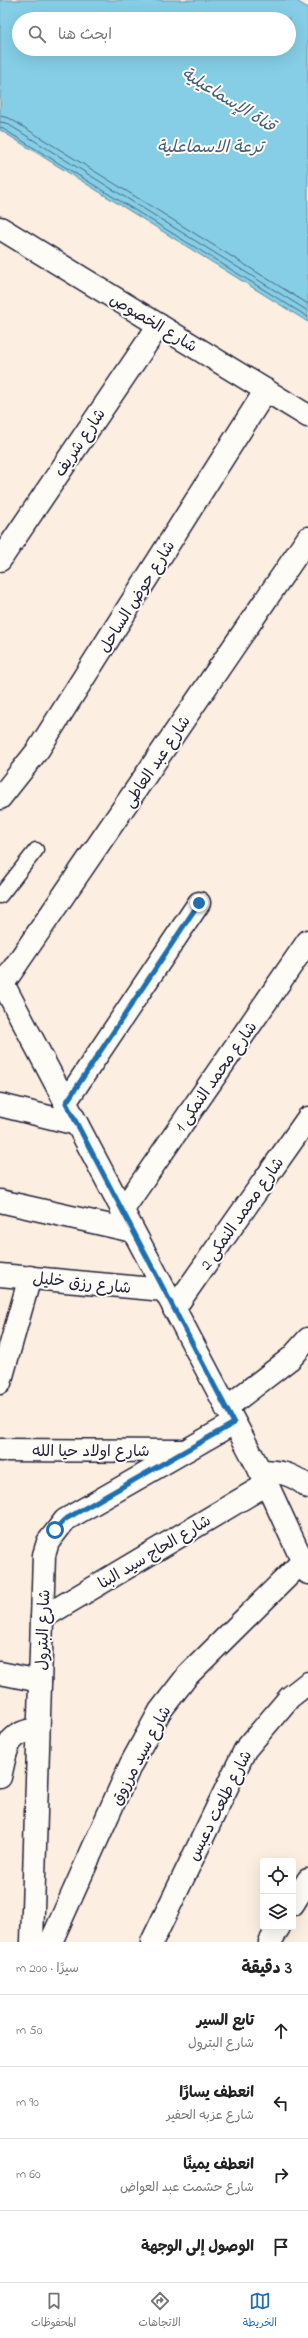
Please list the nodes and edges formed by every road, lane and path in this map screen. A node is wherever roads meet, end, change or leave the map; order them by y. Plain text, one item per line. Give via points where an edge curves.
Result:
1 (0, 228) edge
2 (159, 325) junction
3 (266, 390) junction
4 (308, 416) edge
5 (308, 538) edge
6 (0, 560) edge
7 (0, 798) edge
8 (36, 850) dead end
9 (0, 896) edge
10 (199, 903) dead end
11 (308, 941) edge
12 (4, 991) edge
13 (66, 1103) junction
14 (0, 1105) edge
15 (308, 1118) edge
16 (76, 1124) junction
17 (0, 1201) edge
18 (122, 1211) junction
19 (133, 1231) junction
20 (0, 1275) edge
21 (30, 1277) junction
22 (169, 1300) junction
23 (308, 1339) edge
24 (0, 1383) edge
25 (230, 1415) junction
26 (0, 1450) edge
27 (182, 1451) junction
28 (263, 1478) junction
29 (308, 1487) edge
30 (305, 1567) edge
31 (42, 1618) junction
32 (0, 1673) edge
33 (40, 1681) junction
34 (308, 1683) edge
35 (38, 1729) junction
36 (0, 1777) edge
37 (308, 1880) edge
38 (296, 1899) edge
39 (277, 1930) edge
40 (32, 1942) edge
41 (51, 1942) edge
42 (152, 1942) edge
43 (270, 1942) edge

1 - 2 street, شارع الخصوص
2 - 3 street, شارع الخصوص
2 - 6 street, شارع شريف
3 - 4 street, شارع الخصوص
3 - 7 street, شارع حوض الساحل via 38,750
5 - 12 street, شارع عبد العاطى
8 - 9 lane
10 - 13 street
11 - 18 street, شارع محمد النمكى 1
12 - 13 street
13 - 16 street
14 - 16 street
15 - 22 street, شارع محمد النمكى 2
16 - 18 street
17 - 19 street
18 - 19 street
19 - 22 street
20 - 21 street, شارع رزق خليل
21 - 22 street, شارع رزق خليل
21 - 24 street
22 - 25 street
23 - 25 street, شارع البترول
25 - 27 street, شارع البترول
25 - 28 street
26 - 27 street, شارع اولاد حيا الله
27 - 31 street, شارع البترول via 64,1520 55,1530 44,1555
28 - 29 street via 279,1471 297,1478
28 - 30 street
28 - 31 street, شارع الحاج سيد البنا
30 - 41 street, شارع سيد مرزوق via 188,1675 160,1711 131,1764
31 - 33 street, شارع البترول
32 - 33 street
33 - 35 street, شارع البترول
34 - 42 street, شارع طلعت دعبس via 290,1697 245,1750
35 - 36 street via 24,1731 10,1741
35 - 40 street, شارع البترول
37 - 38 street
39 - 43 street

